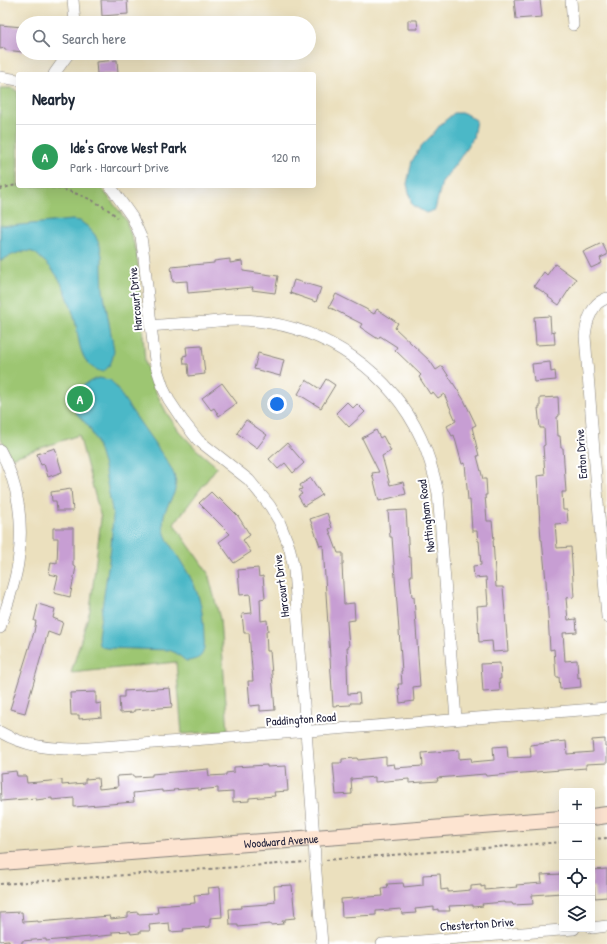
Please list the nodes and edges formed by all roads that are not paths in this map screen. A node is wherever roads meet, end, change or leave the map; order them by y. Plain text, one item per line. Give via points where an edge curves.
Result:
1 (74, 0) edge
2 (571, 0) edge
3 (75, 16) edge
4 (572, 25) dead end
5 (63, 60) edge
6 (55, 72) edge
7 (0, 77) edge
8 (16, 80) edge
9 (111, 188) edge
10 (607, 298) edge
11 (150, 326) junction
12 (0, 450) edge
13 (607, 618) edge
14 (0, 628) edge
15 (607, 708) edge
16 (456, 719) junction
17 (306, 731) junction
18 (0, 732) edge
19 (607, 816) edge
20 (595, 817) edge
21 (559, 819) edge
22 (314, 838) junction
23 (0, 862) edge
24 (607, 926) edge
25 (595, 928) edge
26 (559, 930) edge
27 (322, 944) edge
28 (382, 944) edge

1 - 3 street
2 - 4 street
5 - 6 street
7 - 8 street
9 - 11 street, Harcourt Drive via 132,217 141,237 148,286
10 - 13 street, Eaton Drive via 596,304 586,326
11 - 16 street, Nottingham Road via 256,320 297,329 341,349 372,371 392,392 407,412 428,452 438,492
11 - 17 street, Harcourt Drive via 156,366 164,390 177,413 198,440 249,480 270,506 287,541 294,570
12 - 14 street via 9,469 17,498 21,540 15,576
15 - 16 street, Paddington Road
16 - 17 street, Paddington Road
17 - 18 street, Paddington Road via 63,749 28,744
17 - 22 street, Harcourt Drive
19 - 20 main road
21 - 22 main road, Woodward Avenue
22 - 23 main road, Woodward Avenue
22 - 27 street, Harcourt Drive
24 - 25 street
26 - 28 street, Chesterton Drive

